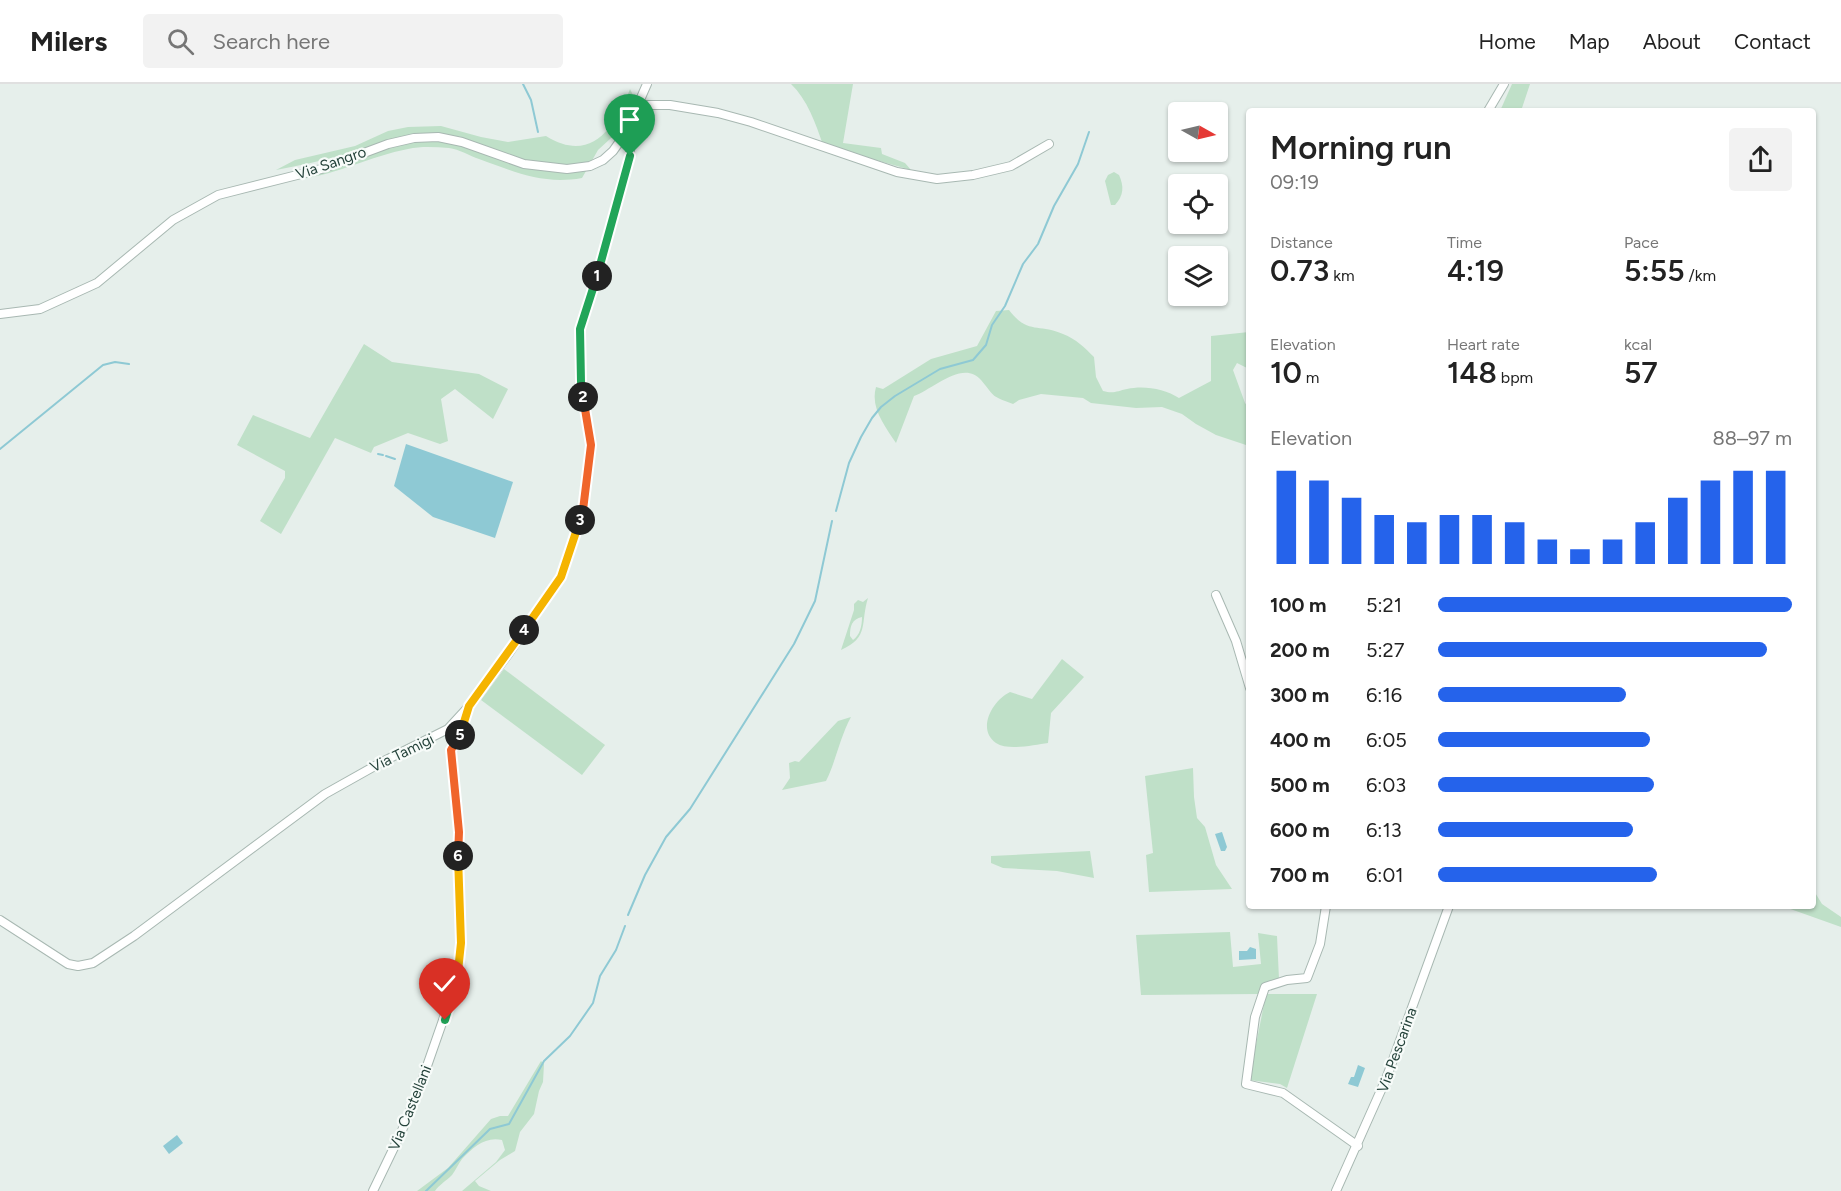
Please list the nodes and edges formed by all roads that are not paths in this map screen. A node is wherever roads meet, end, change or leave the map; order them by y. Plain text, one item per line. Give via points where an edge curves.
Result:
1 (647, 84) edge
2 (1503, 84) edge
3 (638, 105) junction
4 (1490, 108) edge
5 (625, 134) junction
6 (1049, 144) dead end
7 (0, 314) edge
8 (1216, 595) dead end
9 (1246, 675) edge
10 (469, 706) junction
11 (1326, 909) edge
12 (1448, 909) edge
13 (0, 920) edge
14 (1358, 1146) junction
15 (373, 1191) edge
16 (1336, 1191) edge

1 - 3 street, Via Sangro
2 - 4 street
3 - 5 street, Via Sangro
3 - 6 street via 670,105 718,113 897,172 937,179 1011,166
5 - 7 street, Via Sangro via 603,160 567,170 524,164 438,136 388,144 321,169 218,195 172,220 98,283 40,309
5 - 10 street, Via Tamigi via 630,142 630,156 580,329 581,382 591,445 583,510 561,577
8 - 9 street
10 - 13 street, Via Tamigi via 448,729 355,776 298,812 93,963 68,964
10 - 15 street, Via Castellani via 451,750 459,832 461,943 456,982 420,1086
11 - 14 street via 1320,944 1307,978 1265,987 1255,1017 1246,1084 1283,1093
12 - 14 street, Via Pescarina
14 - 16 street, Via Pescarina

